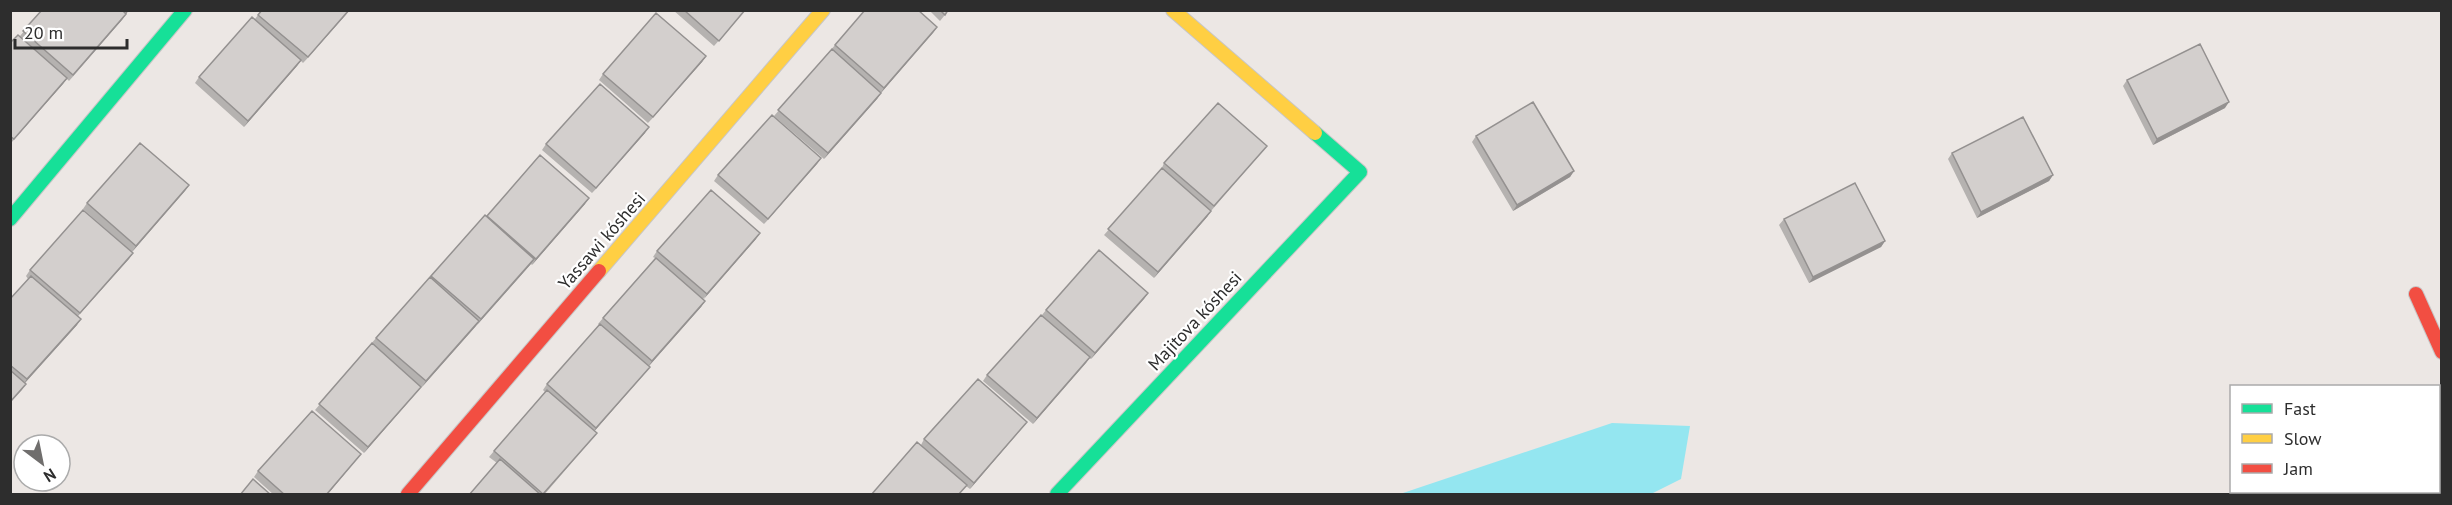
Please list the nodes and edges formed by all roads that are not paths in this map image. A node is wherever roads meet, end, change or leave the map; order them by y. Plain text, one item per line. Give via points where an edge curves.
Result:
1 (184, 10) edge
2 (823, 10) edge
3 (1173, 10) edge
4 (10, 219) edge
5 (2416, 294) dead end
6 (2442, 352) edge
7 (408, 495) edge
8 (1058, 495) edge

1 - 4 street
2 - 7 street, Yassawi kóshesi
3 - 8 street, Majitova kóshesi via 1360,172
5 - 6 street

